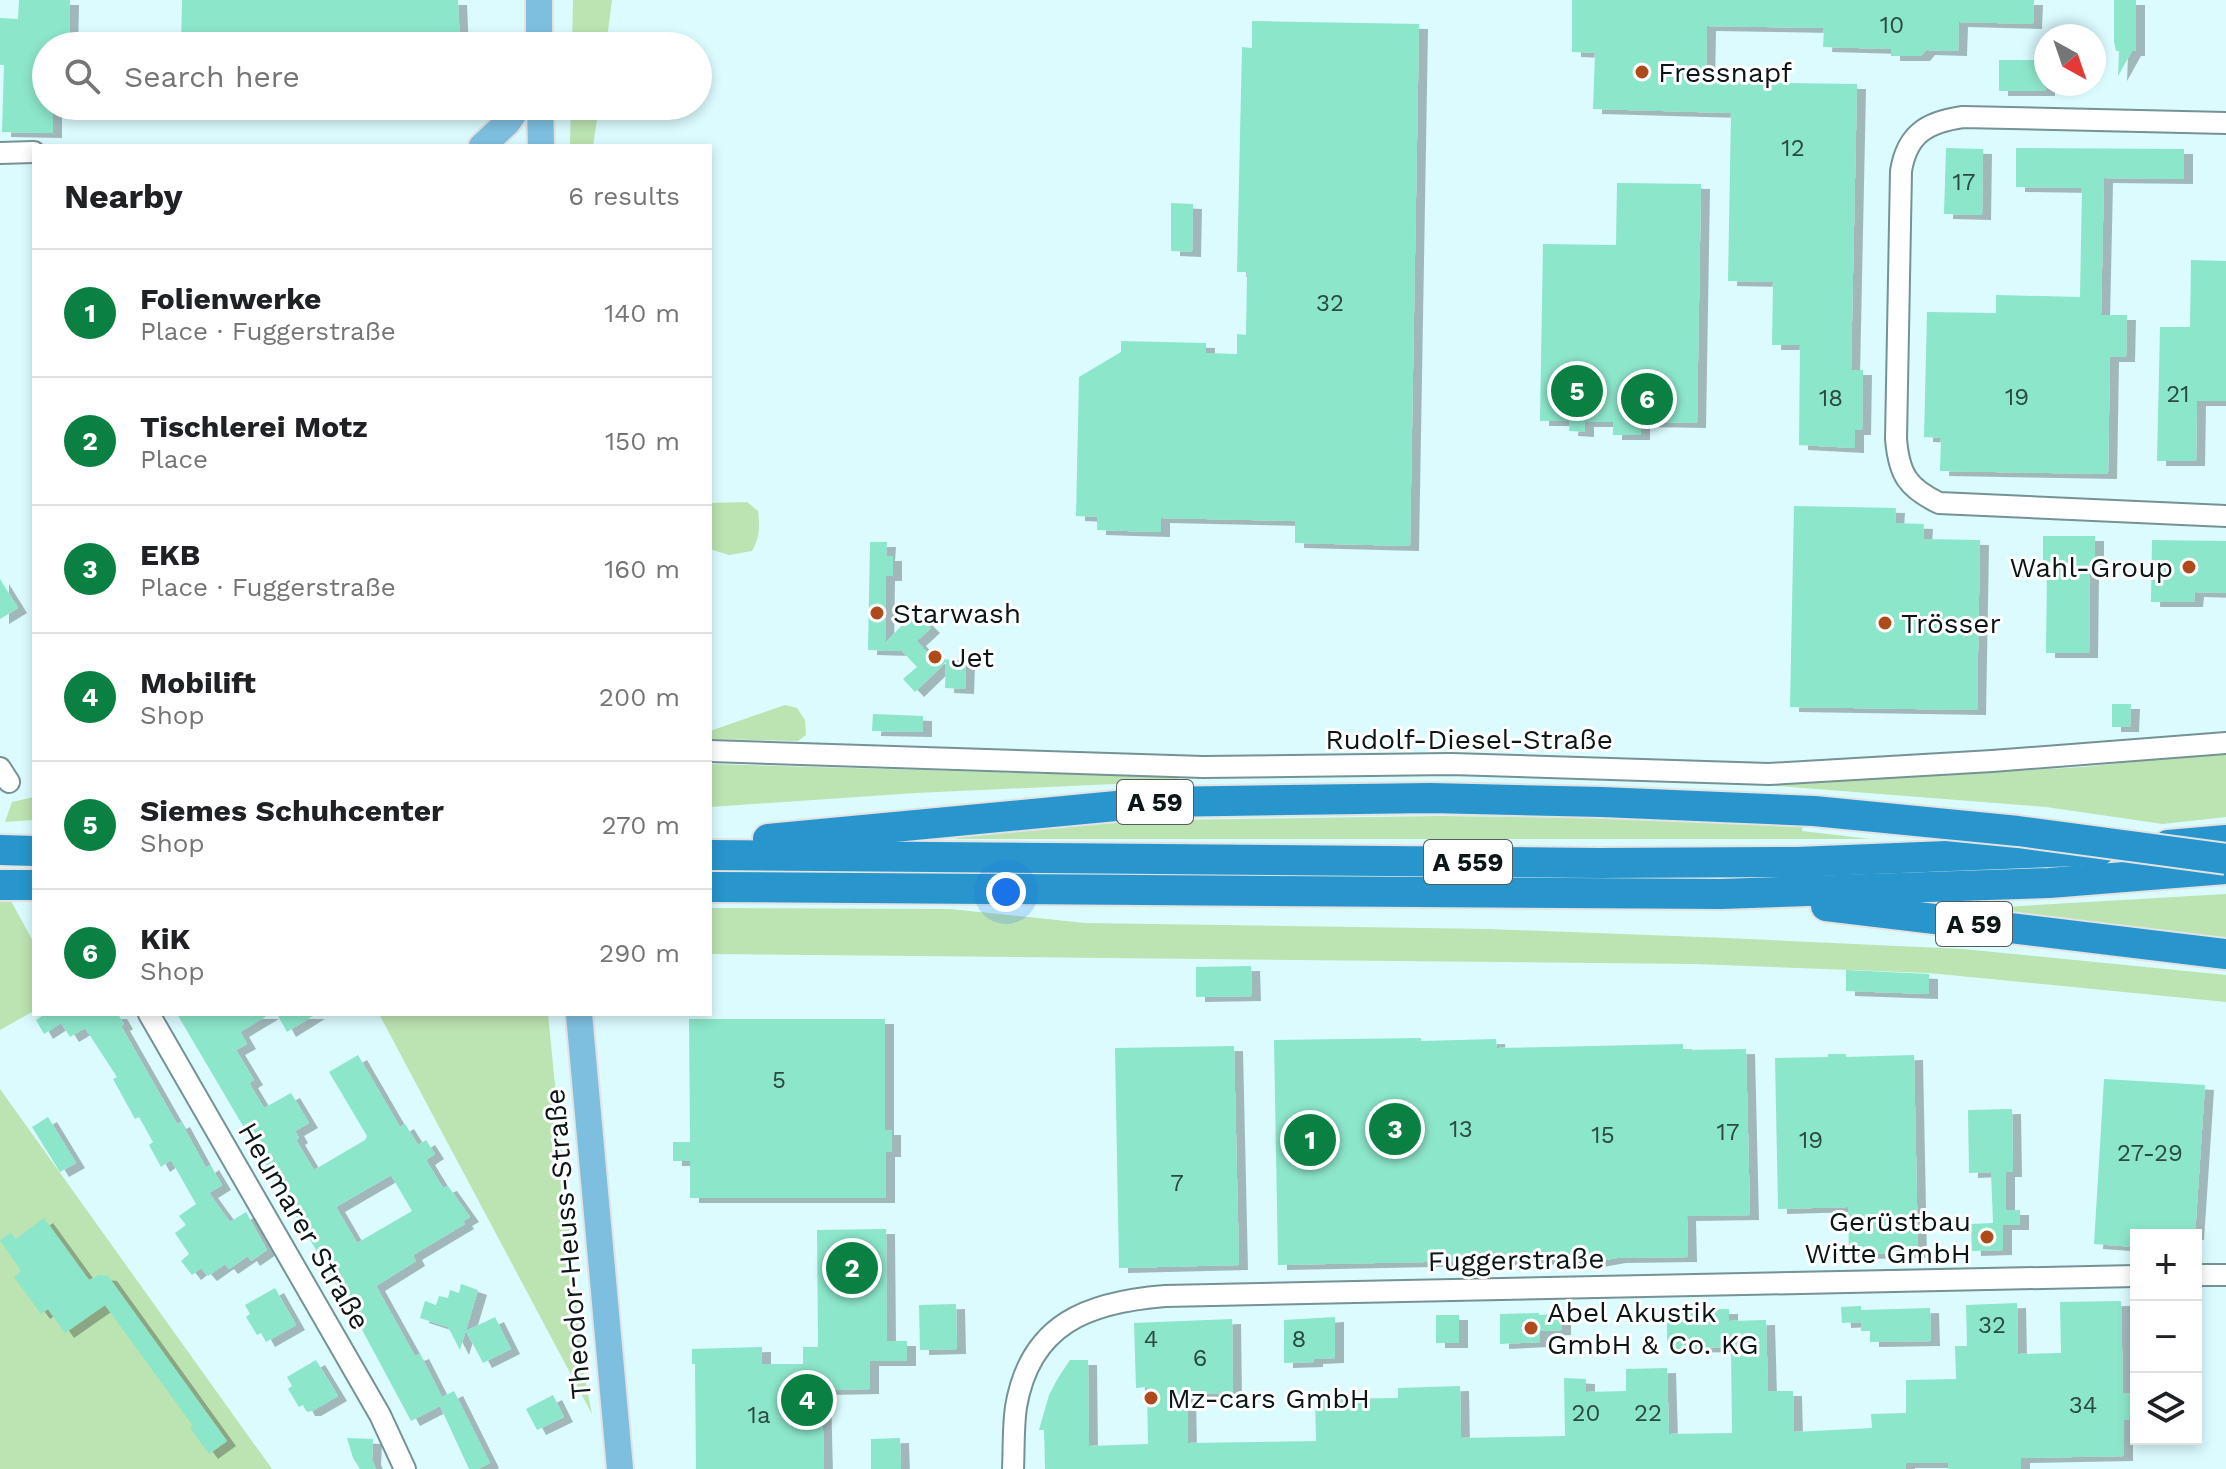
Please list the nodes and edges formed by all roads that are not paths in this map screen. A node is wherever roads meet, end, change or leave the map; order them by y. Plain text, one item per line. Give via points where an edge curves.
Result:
1 (539, 0) edge
2 (539, 32) edge
3 (509, 120) edge
4 (540, 120) edge
5 (2226, 123) edge
6 (484, 144) edge
7 (541, 144) edge
8 (32, 152) edge
9 (0, 153) edge
10 (2226, 516) edge
11 (2226, 743) edge
12 (712, 751) edge
13 (2226, 840) edge
14 (712, 845) edge
15 (0, 850) edge
16 (32, 851) edge
17 (712, 855) edge
18 (2226, 859) edge
19 (2226, 869) edge
20 (0, 885) edge
21 (32, 885) edge
22 (712, 887) edge
23 (1721, 894) junction
24 (2226, 954) edge
25 (150, 1016) edge
26 (579, 1016) edge
27 (2202, 1275) edge
28 (2226, 1275) edge
29 (2130, 1276) edge
30 (405, 1469) edge
31 (620, 1469) edge
32 (1013, 1469) edge

1 - 2 main road
3 - 6 main road
4 - 7 main road
5 - 10 street via 1963,117 1929,125 1916,135 1904,151 1901,171 1896,439 1904,477 1918,493 1939,503
8 - 9 street
11 - 12 street, Rudolf-Diesel-Straße via 1769,774 1451,764 1203,767
13 - 17 highway, A 559 via 1782,862
14 - 18 highway, A 59, bridge via 1158,802 1430,798 1814,811
15 - 16 highway
19 - 23 highway via 2049,883
20 - 21 highway
22 - 23 highway, A 59
23 - 24 highway, A 59
25 - 30 street, Heumarer Straße via 380,1415
26 - 31 main road, Theodor-Heuss-Straße
27 - 28 street
29 - 32 street, Fuggerstraße via 1195,1295 1117,1301 1069,1319 1039,1350 1016,1406

